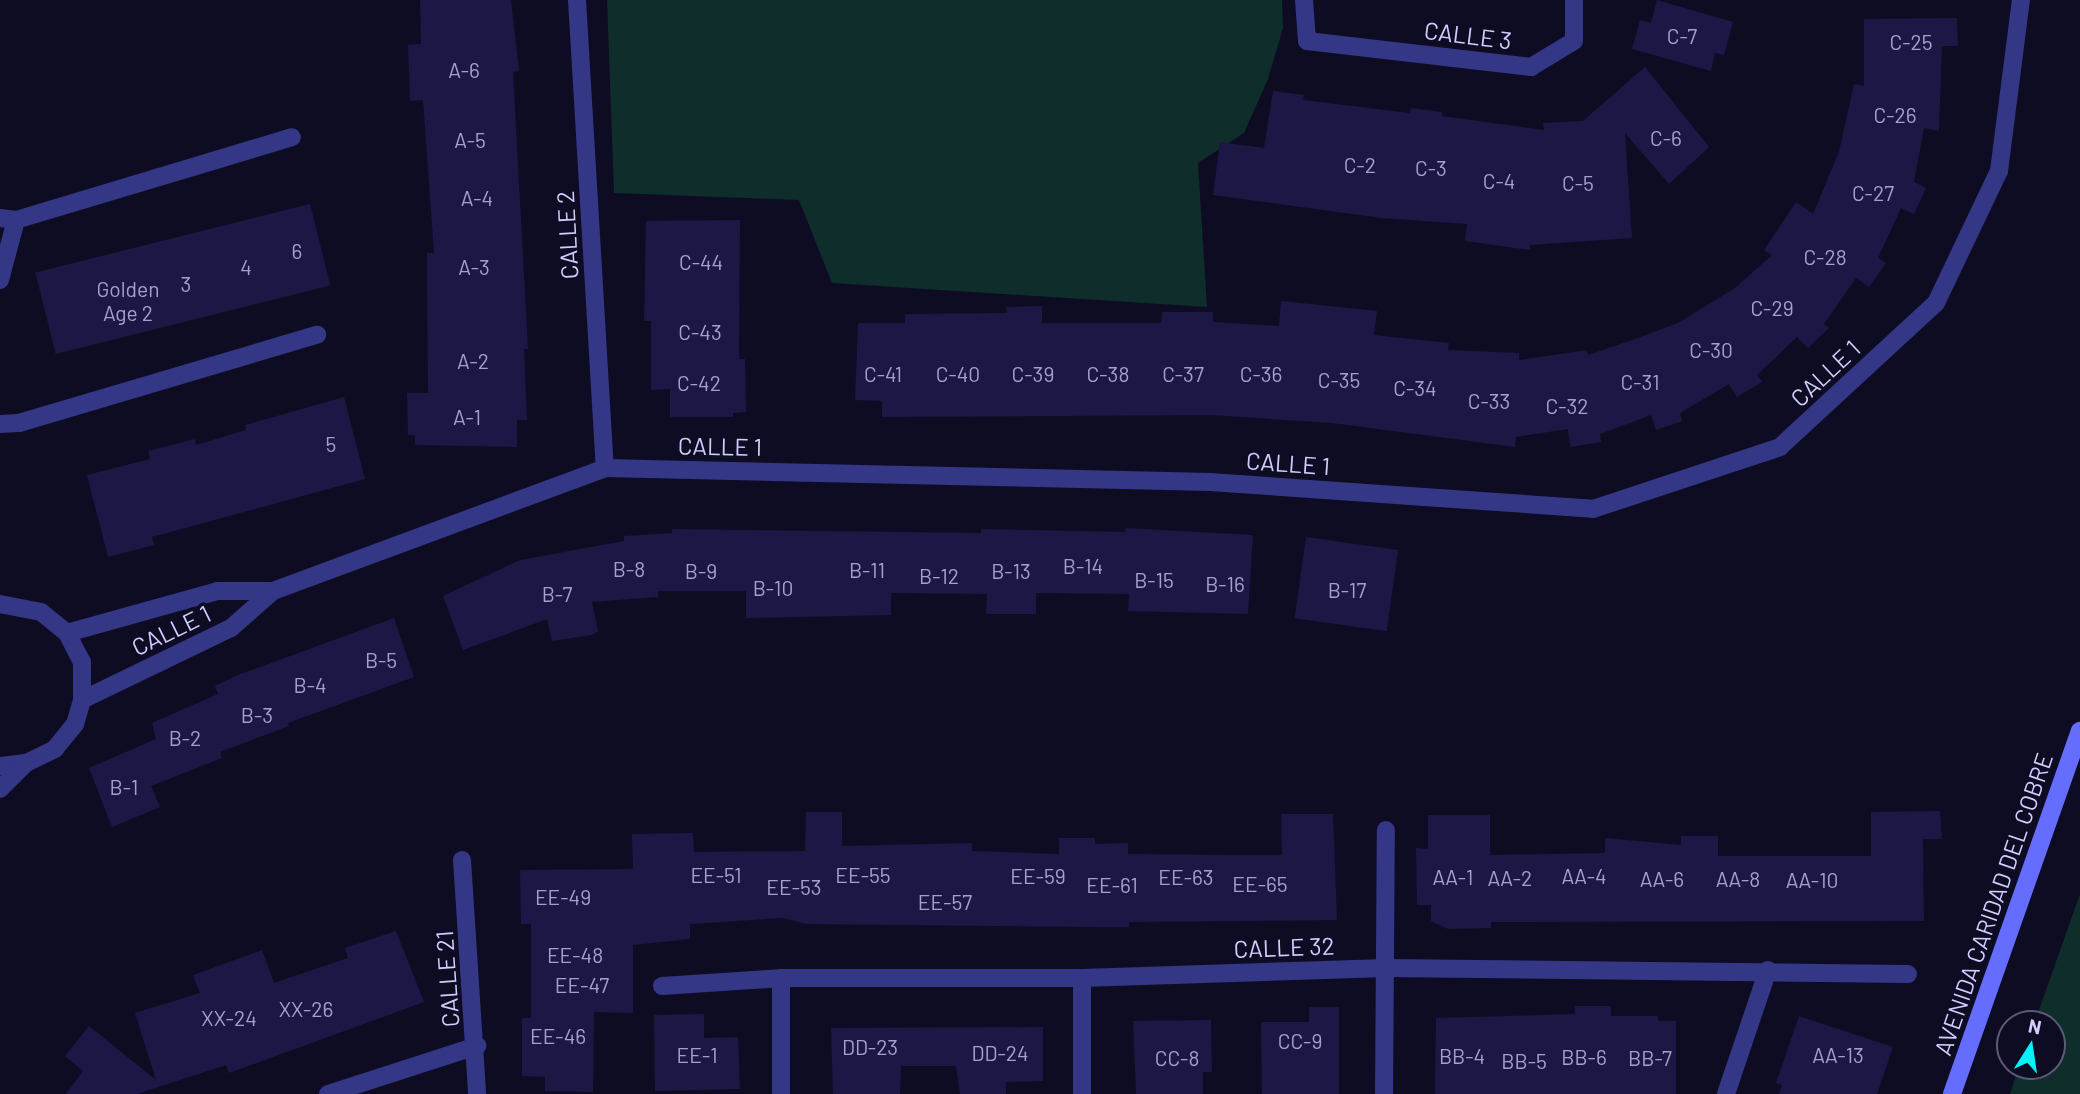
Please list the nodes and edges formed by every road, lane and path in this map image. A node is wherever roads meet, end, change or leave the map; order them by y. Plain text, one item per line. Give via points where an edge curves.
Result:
1 (578, 0) edge
2 (1304, 0) edge
3 (1574, 0) edge
4 (2021, 0) edge
5 (292, 137) dead end
6 (8, 219) edge
7 (0, 280) edge
8 (317, 335) dead end
9 (0, 424) edge
10 (605, 468) junction
11 (272, 591) junction
12 (0, 604) edge
13 (67, 633) junction
14 (82, 700) junction
15 (2080, 731) edge
16 (26, 763) junction
17 (0, 766) edge
18 (0, 789) edge
19 (1386, 830) dead end
20 (462, 860) dead end
21 (1386, 968) junction
22 (1768, 970) junction
23 (1908, 974) dead end
24 (781, 978) junction
25 (1082, 978) junction
26 (662, 986) dead end
27 (477, 1046) junction
28 (328, 1094) edge
29 (477, 1094) edge
30 (781, 1094) edge
31 (1082, 1094) edge
32 (1384, 1094) edge
33 (1726, 1094) edge
34 (1952, 1094) edge

1 - 10 street, CALLE 2
2 - 3 street, CALLE 3 via 1307,41 1531,67 1574,41
4 - 10 street, CALLE 1 via 1999,171 1936,303 1780,447 1593,509 1210,482
5 - 6 street
6 - 7 street
8 - 9 street via 19,423
10 - 11 street, CALLE 1
11 - 13 street, CALLE 1 via 217,591
11 - 14 street, CALLE 1 via 231,628
12 - 13 street via 41,612
13 - 14 street via 82,662
14 - 16 street via 75,724 55,749
15 - 34 street, AVENIDA CARIDAD DEL COBRE
16 - 17 street
16 - 18 street
19 - 21 street
20 - 27 street, CALLE 21
21 - 22 street, CALLE 32
21 - 25 street, CALLE 32
21 - 32 street
22 - 23 street, CALLE 32
22 - 33 street
24 - 25 street, CALLE 32
24 - 26 street, CALLE 32
24 - 30 street
25 - 31 street
27 - 28 street
27 - 29 street, CALLE 21

